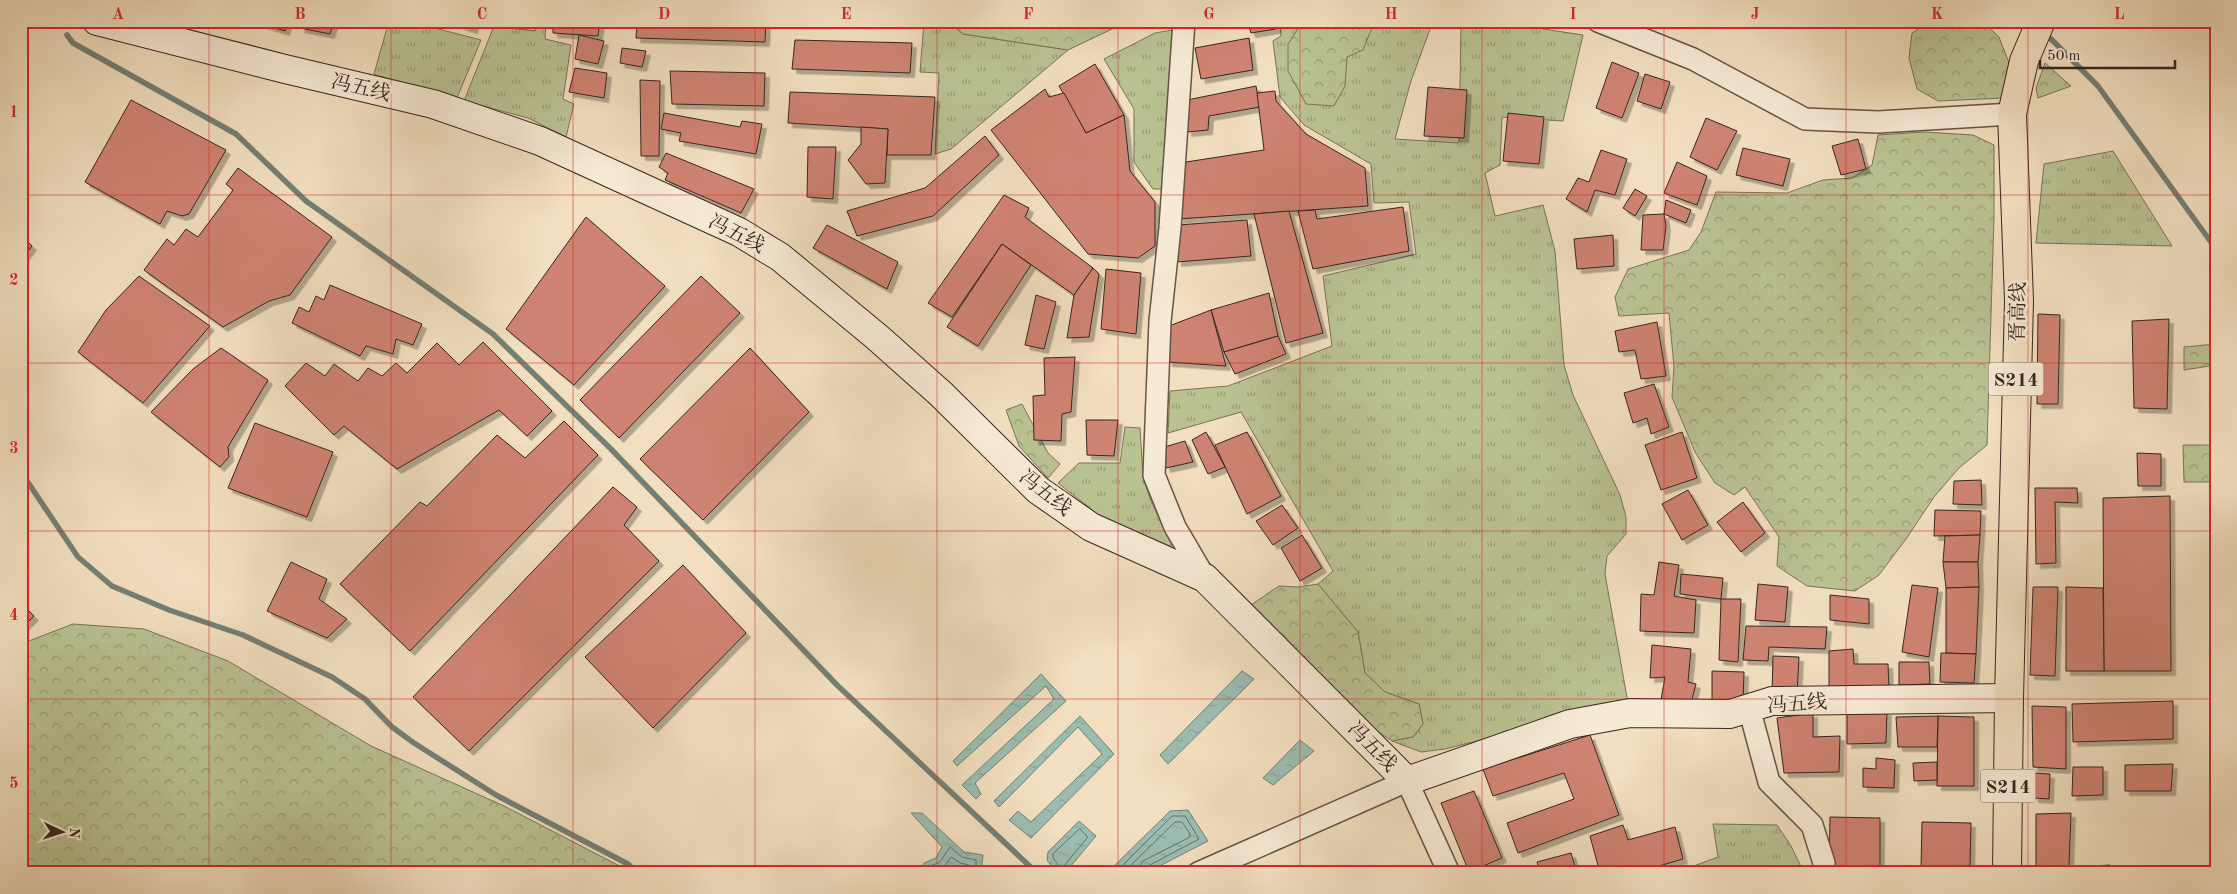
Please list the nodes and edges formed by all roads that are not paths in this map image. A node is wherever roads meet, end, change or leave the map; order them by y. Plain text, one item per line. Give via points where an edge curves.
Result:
1 (97, 21) edge
2 (1184, 21) edge
3 (1598, 21) edge
4 (2041, 21) edge
5 (2012, 114) junction
6 (1205, 578) junction
7 (2009, 698) junction
8 (1749, 708) junction
9 (1407, 781) junction
10 (1198, 873) edge
11 (1449, 873) edge
12 (1824, 873) edge
13 (2008, 873) edge

1 - 6 street, 冯五线 via 433,104 540,141 739,232 780,256 883,342 1038,490 1091,527
2 - 6 street via 1170,228 1160,320 1154,475 1176,527
3 - 5 street via 1693,60 1805,119 1878,122
4 - 5 main road, 胥高线 / S214 via 2024,61
5 - 7 main road, 胥高线 / S214 via 2019,301
6 - 9 street, 冯五线
7 - 8 street, 冯五线 via 1772,701
7 - 13 main road, S214
8 - 9 street, 冯五线 via 1730,714 1630,713 1570,724
8 - 12 street via 1769,782 1812,824 1824,862
9 - 10 street
9 - 11 street

